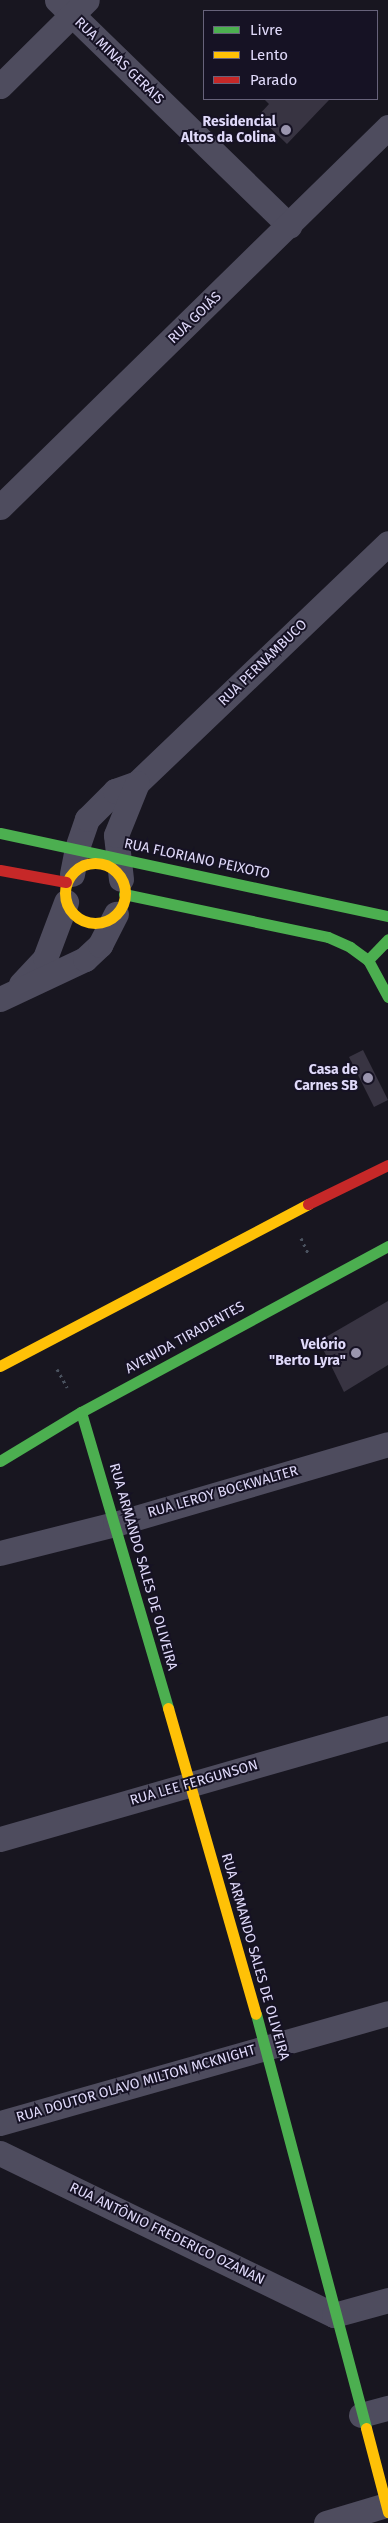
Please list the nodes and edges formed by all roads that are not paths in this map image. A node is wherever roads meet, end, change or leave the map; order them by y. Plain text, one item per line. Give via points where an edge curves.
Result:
1 (72, 5) edge
2 (0, 86) edge
3 (388, 127) edge
4 (289, 226) junction
5 (0, 508) edge
6 (388, 543) edge
7 (137, 783) junction
8 (0, 833) edge
9 (77, 848) junction
10 (0, 870) edge
11 (68, 886) junction
12 (120, 886) junction
13 (388, 916) edge
14 (388, 939) edge
15 (368, 960) junction
16 (7, 995) edge
17 (388, 997) edge
18 (388, 1165) edge
19 (388, 1246) edge
20 (0, 1366) edge
21 (81, 1412) junction
22 (388, 1444) edge
23 (0, 1461) edge
24 (115, 1524) junction
25 (0, 1553) edge
26 (388, 1728) edge
27 (191, 1784) junction
28 (0, 1839) edge
29 (388, 2013) edge
30 (265, 2047) junction
31 (0, 2123) edge
32 (0, 2153) edge
33 (388, 2300) edge
34 (334, 2315) junction
35 (388, 2408) edge
36 (362, 2415) junction
37 (387, 2509) edge
38 (326, 2523) edge

1 - 2 street
1 - 4 street, RUA MINAS GERAIS
3 - 4 street, RUA GOIÁS
4 - 5 street, RUA GOIÁS
6 - 7 street, RUA PERNAMBUCO
7 - 9 street, RUA PERNAMBUCO via 115,791 87,819
7 - 12 street, RUA PERNAMBUCO via 116,835
8 - 9 main road, RUA FLORIANO PEIXOTO
9 - 11 street, RUA PERNAMBUCO
9 - 12 main road, RUA FLORIANO PEIXOTO
10 - 11 main road
11 - 12 main road via 80,867 98,863 115,871
11 - 12 main road via 78,919 88,922 108,920
11 - 16 street, RUA PERNAMBUCO via 45,958
12 - 13 main road, RUA FLORIANO PEIXOTO
12 - 15 main road, RUA FLORIANO PEIXOTO via 328,937 350,946
12 - 16 street via 100,945 85,959
14 - 15 main road
15 - 17 main road
18 - 20 main road via 288,1212
19 - 21 main road, AVENIDA TIRADENTES
21 - 23 main road, AVENIDA TIRADENTES
21 - 24 main road, RUA ARMANDO SALES DE OLIVEIRA
22 - 24 street, RUA LEROY BOCKWALTER
24 - 25 street, RUA LEROY BOCKWALTER
24 - 27 main road, RUA ARMANDO SALES DE OLIVEIRA
26 - 27 street, RUA LEE FERGUNSON
27 - 28 street, RUA LEE FERGUNSON
27 - 30 main road, RUA ARMANDO SALES DE OLIVEIRA
29 - 30 street, RUA DOUTOR OLAVO MILTON MCKNIGHT
30 - 31 street, RUA DOUTOR OLAVO MILTON MCKNIGHT
30 - 34 main road, RUA ARMANDO SALES DE OLIVEIRA
32 - 34 street, RUA ANTÔNIO FREDERICO OZANAN
33 - 34 street
34 - 36 main road, RUA ARMANDO SALES DE OLIVEIRA
35 - 36 street
36 - 37 main road, RUA ARMANDO SALES DE OLIVEIRA
37 - 38 street

